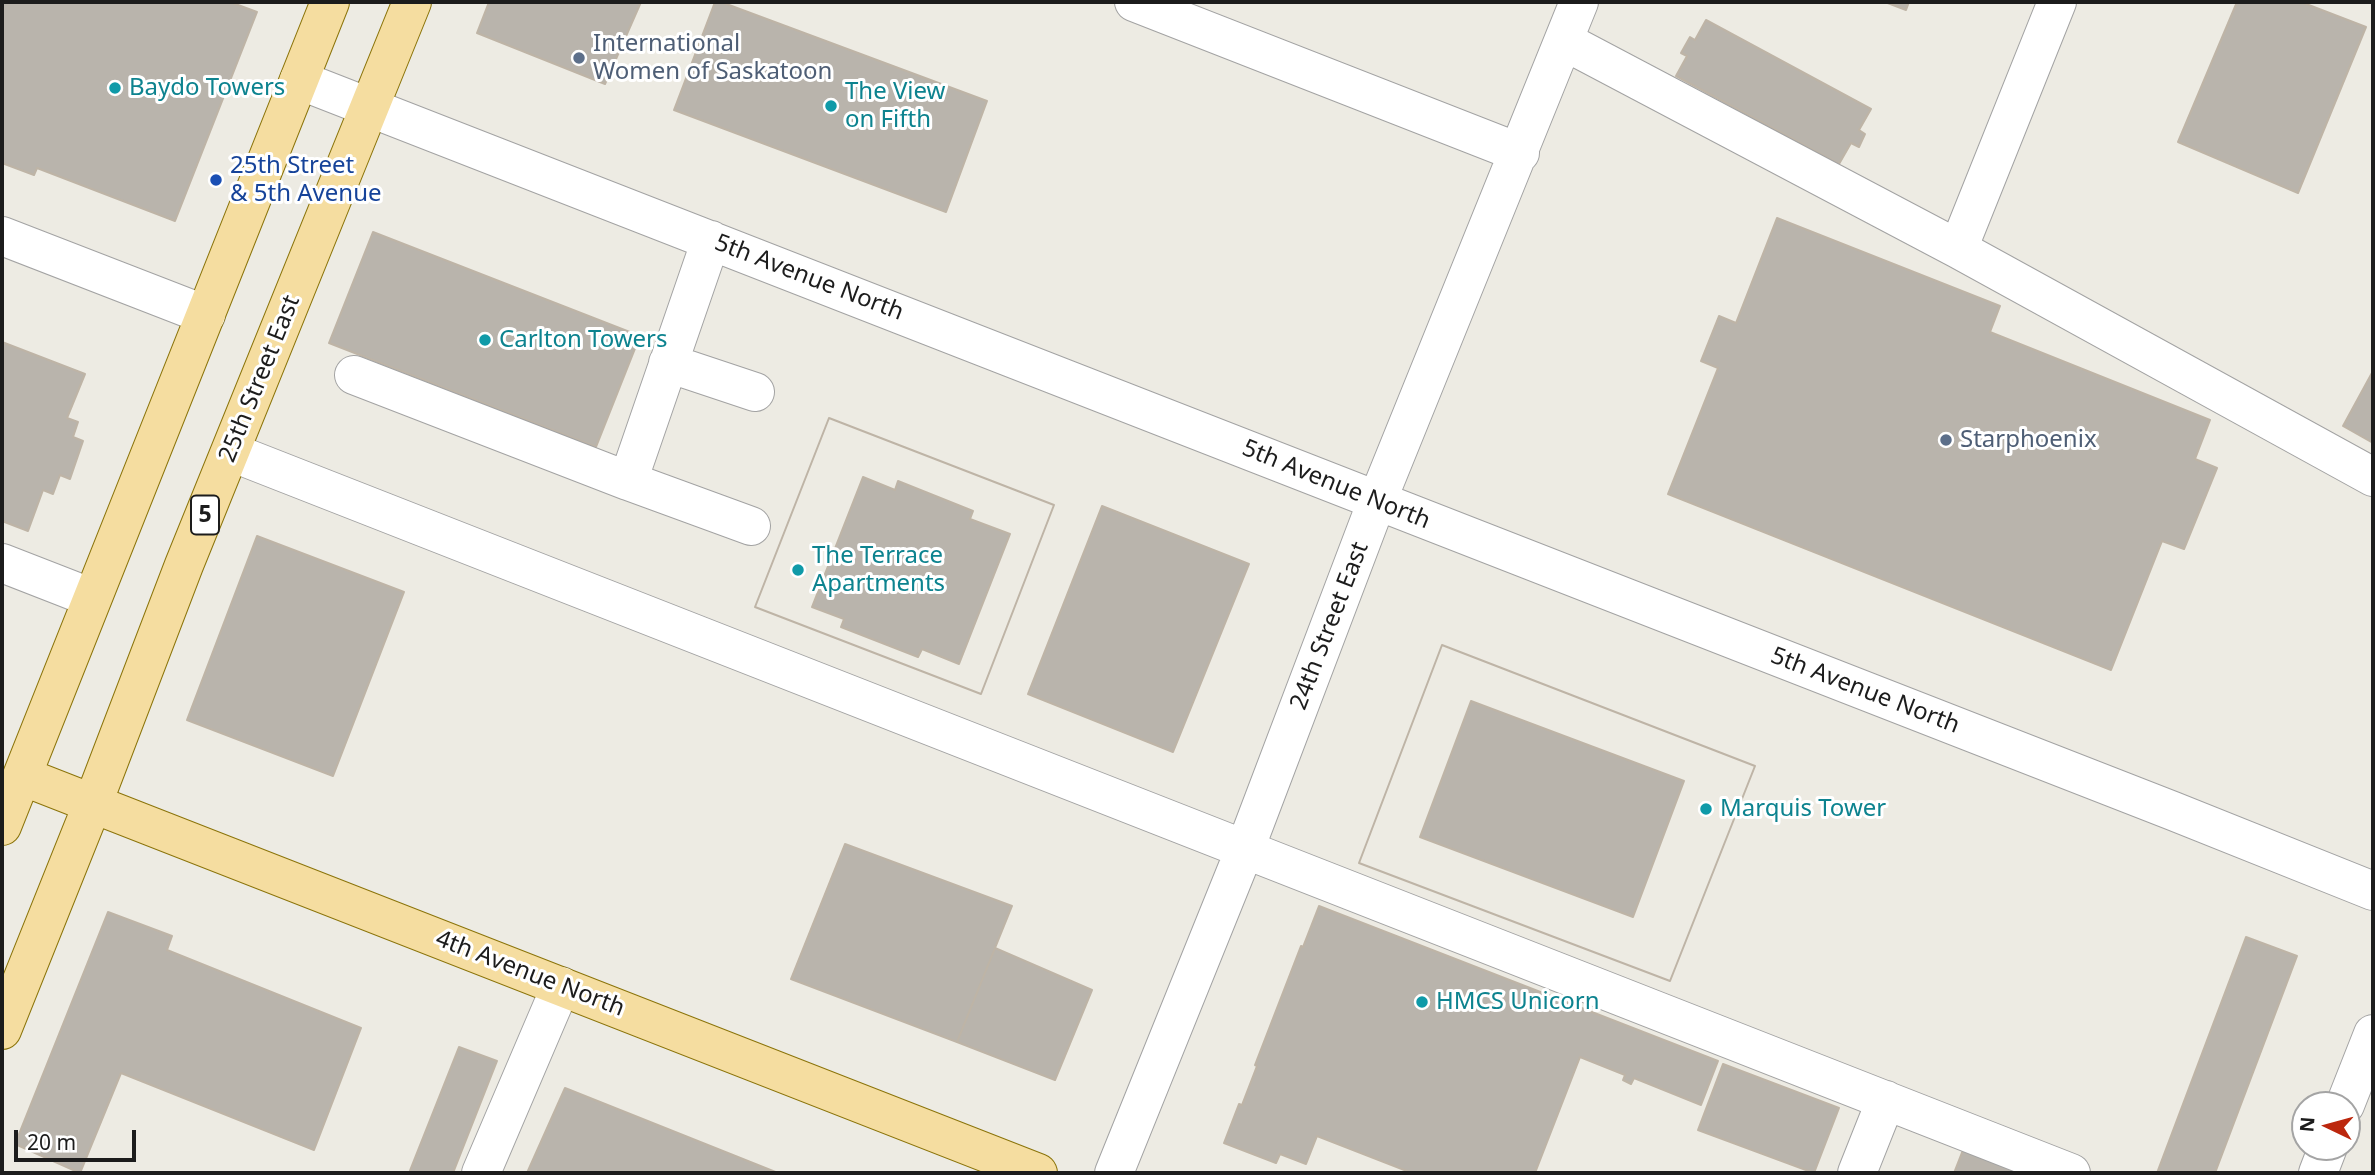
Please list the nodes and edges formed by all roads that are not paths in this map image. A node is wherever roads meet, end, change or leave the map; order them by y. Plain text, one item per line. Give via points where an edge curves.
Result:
1 (330, 2) edge
2 (412, 2) edge
3 (1134, 2) edge
4 (1579, 2) edge
5 (2057, 2) edge
6 (1564, 41) junction
7 (299, 80) junction
8 (371, 108) junction
9 (1520, 153) junction
10 (2, 236) edge
11 (711, 240) junction
12 (1958, 249) junction
13 (206, 315) junction
14 (668, 363) junction
15 (354, 375) dead end
16 (755, 392) dead end
17 (231, 452) junction
18 (2373, 477) edge
19 (628, 481) junction
20 (1377, 501) junction
21 (751, 526) dead end
22 (2, 563) edge
23 (92, 598) junction
24 (22, 776) junction
25 (93, 803) junction
26 (2, 826) edge
27 (1245, 849) junction
28 (2373, 891) edge
29 (561, 986) junction
30 (2, 1030) edge
31 (2373, 1034) edge
32 (2351, 1091) edge
33 (1886, 1100) junction
34 (481, 1173) edge
35 (1038, 1173) edge
36 (1114, 1173) edge
37 (1857, 1173) edge
38 (2071, 1173) edge

1 - 7 main road
2 - 8 main road, 25th Street East / 5
3 - 9 street
4 - 6 street, 24th Street East
5 - 12 street
6 - 9 street, 24th Street East
6 - 12 street
7 - 8 street, 5th Avenue North
7 - 13 main road
8 - 11 street, 5th Avenue North
8 - 17 main road, 25th Street East / 5
9 - 20 street, 24th Street East
10 - 13 street
11 - 14 street
11 - 20 street, 5th Avenue North
12 - 18 street
13 - 23 main road
14 - 16 street
14 - 19 street
15 - 19 street
17 - 25 main road, 25th Street East / 5
17 - 27 street
19 - 21 street
20 - 27 street, 24th Street East
20 - 28 street, 5th Avenue North
22 - 23 street
23 - 24 main road
24 - 25 main road, 4th Avenue North
24 - 26 main road
25 - 29 main road, 4th Avenue North
25 - 30 main road, 25th Street East / 5
27 - 33 street
27 - 36 street, 24th Street East
29 - 34 street
29 - 35 main road, 4th Avenue North
31 - 32 street
33 - 37 street
33 - 38 street

